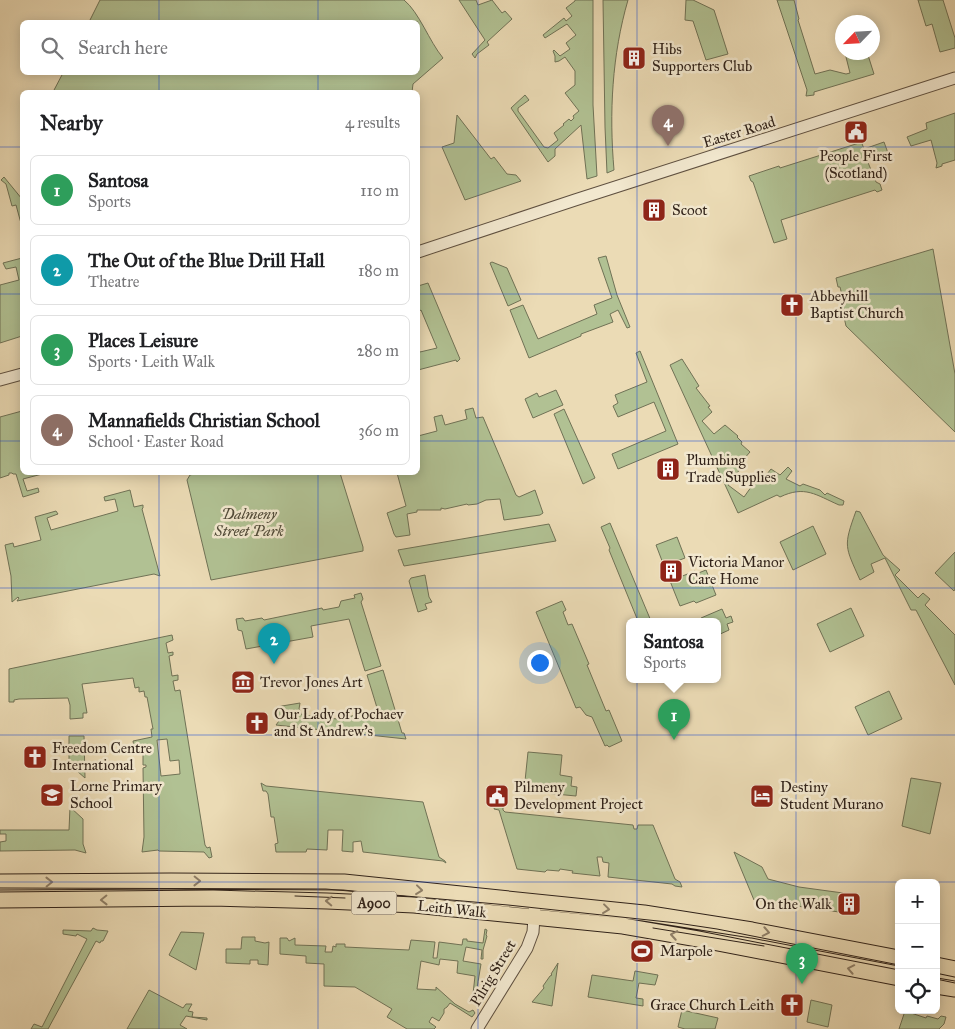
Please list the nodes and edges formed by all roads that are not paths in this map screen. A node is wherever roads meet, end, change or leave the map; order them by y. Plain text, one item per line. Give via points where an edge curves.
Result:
1 (955, 78) edge
2 (420, 251) edge
3 (20, 375) edge
4 (0, 380) edge
5 (0, 882) edge
6 (0, 900) edge
7 (535, 902) junction
8 (534, 918) junction
9 (895, 957) edge
10 (940, 966) edge
11 (955, 969) edge
12 (895, 977) edge
13 (940, 987) edge
14 (955, 989) edge
15 (477, 1029) edge

1 - 2 street, Easter Road
3 - 4 street
5 -> 7 main road, Leith Walk / A900 via 344,882
8 -> 6 main road, Leith Walk / A900 via 414,905 328,900
7 - 8 street, Pilrig Street
7 -> 9 main road, Leith Walk / A900 via 662,915
12 -> 8 main road, Leith Walk / A900 via 623,926
8 - 15 street, Pilrig Street via 527,948
10 - 11 main road
13 - 14 main road

